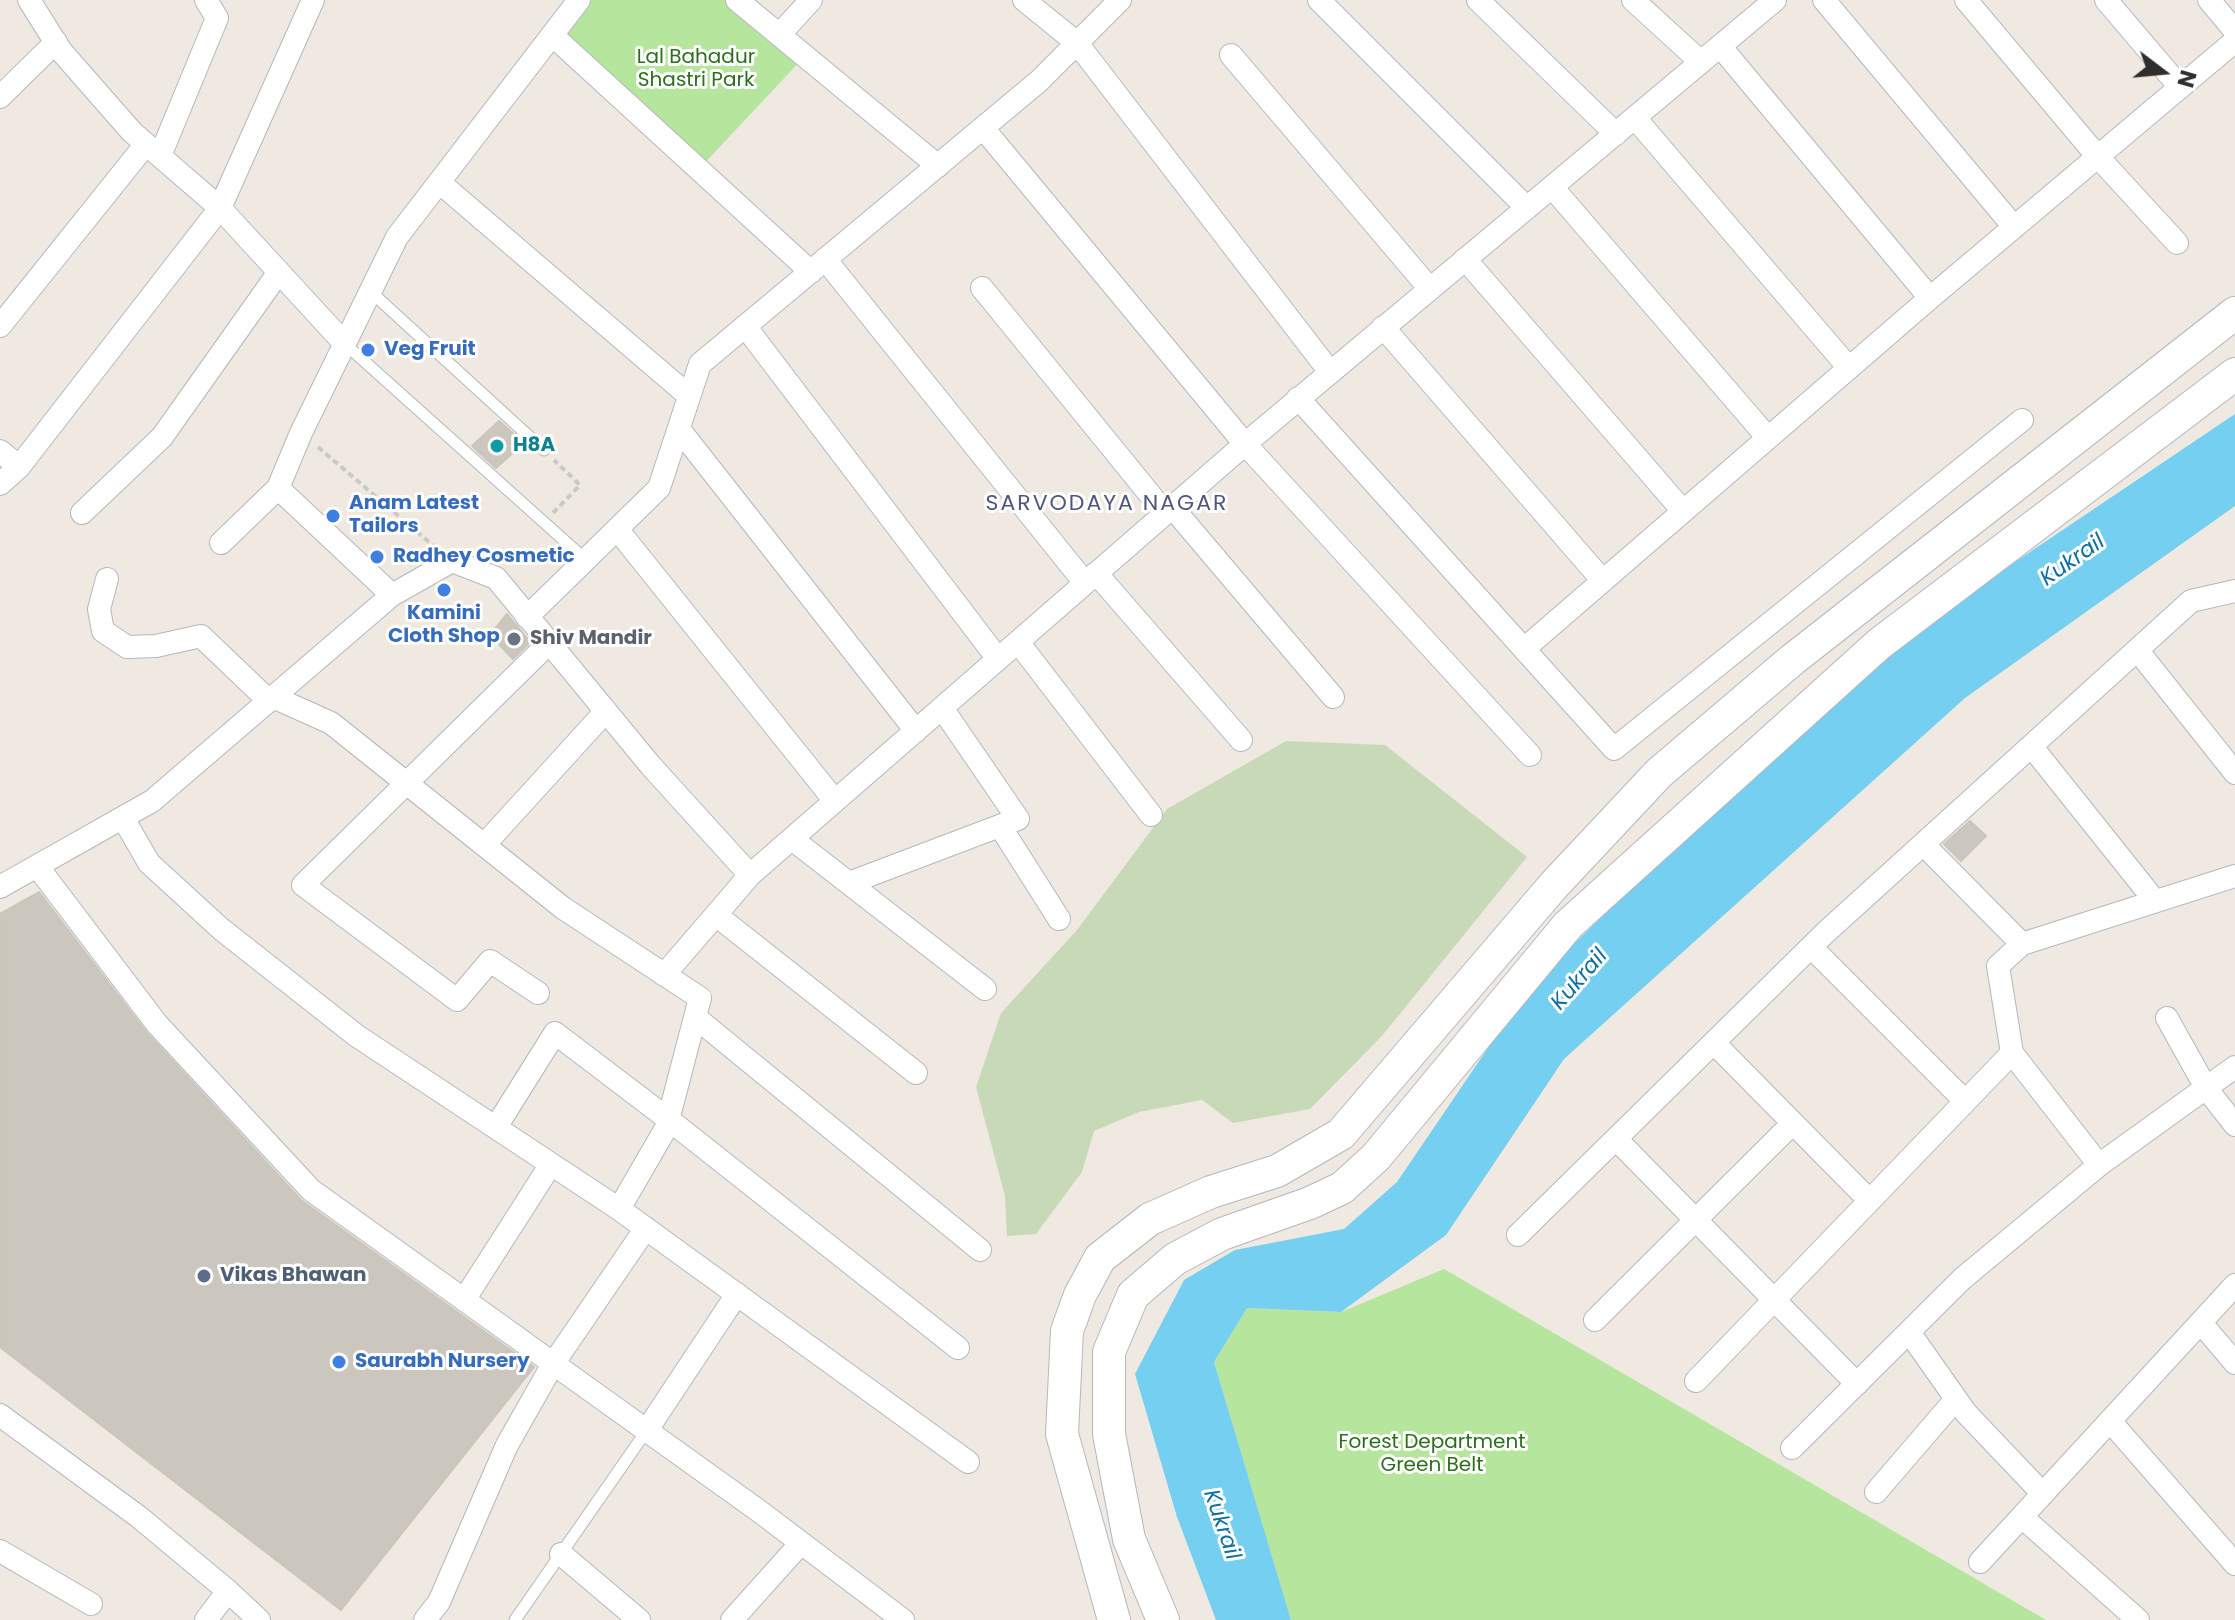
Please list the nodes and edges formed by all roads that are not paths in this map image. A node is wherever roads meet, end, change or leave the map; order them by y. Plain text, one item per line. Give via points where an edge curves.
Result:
1 (29, 0) edge
2 (206, 0) edge
3 (313, 0) edge
4 (579, 0) edge
5 (737, 0) edge
6 (811, 0) edge
7 (1024, 0) edge
8 (1120, 0) edge
9 (1319, 0) edge
10 (1478, 0) edge
11 (1633, 0) edge
12 (1775, 0) edge
13 (1824, 0) edge
14 (1966, 0) edge
15 (2106, 0) edge
16 (2209, 0) edge
17 (2235, 31) edge
18 (552, 35) junction
19 (779, 35) junction
20 (2235, 41) edge
21 (56, 42) junction
22 (1077, 43) junction
23 (1720, 46) junction
24 (1231, 55) dead end
25 (1701, 62) junction
26 (2180, 87) junction
27 (2, 91) edge
28 (1635, 118) junction
29 (983, 128) junction
30 (1616, 134) junction
31 (153, 150) junction
32 (2098, 157) junction
33 (938, 166) junction
34 (439, 182) junction
35 (1552, 187) junction
36 (220, 208) junction
37 (1527, 208) junction
38 (2014, 227) junction
39 (2177, 243) dead end
40 (1465, 259) junction
41 (818, 266) junction
42 (279, 272) junction
43 (982, 288) dead end
44 (1430, 289) junction
45 (370, 291) junction
46 (1930, 298) junction
47 (2235, 313) edge
48 (0, 326) edge
49 (745, 326) junction
50 (1383, 327) junction
51 (345, 344) junction
52 (1849, 368) junction
53 (1330, 372) junction
54 (2235, 374) edge
55 (689, 396) junction
56 (1298, 398) junction
57 (2022, 420) dead end
58 (679, 429) junction
59 (1768, 438) junction
60 (1245, 444) junction
61 (544, 450) road end
62 (0, 451) edge
63 (19, 467) junction
64 (0, 484) edge
65 (278, 488) junction
66 (1168, 510) junction
67 (1683, 511) junction
68 (82, 513) dead end
69 (617, 529) junction
70 (221, 543) dead end
71 (586, 560) junction
72 (1090, 578) junction
73 (107, 579) dead end
74 (1603, 581) junction
75 (2235, 591) edge
76 (392, 595) junction
77 (527, 617) junction
78 (1018, 642) junction
79 (549, 643) junction
80 (1524, 649) junction
81 (2138, 651) junction
82 (998, 659) junction
83 (1333, 697) dead end
84 (271, 699) junction
85 (942, 708) junction
86 (606, 711) junction
87 (916, 731) junction
88 (1241, 740) dead end
89 (2032, 747) junction
90 (1530, 755) dead end
91 (2235, 773) edge
92 (406, 783) junction
93 (835, 801) junction
94 (1151, 815) dead end
95 (123, 818) junction
96 (1000, 826) junction
97 (792, 839) junction
98 (1923, 844) junction
99 (484, 845) junction
100 (37, 866) junction
101 (750, 875) junction
102 (2235, 876) edge
103 (2, 882) edge
104 (849, 883) junction
105 (2155, 901) junction
106 (716, 915) junction
107 (1059, 919) dead end
108 (2022, 944) junction
109 (1811, 947) junction
110 (664, 975) junction
111 (985, 989) dead end
112 (538, 993) dead end
113 (695, 1017) junction
114 (2167, 1018) dead end
115 (1714, 1043) junction
116 (2012, 1053) junction
117 (2235, 1067) edge
118 (916, 1073) dead end
119 (2206, 1088) junction
120 (1965, 1101) junction
121 (668, 1119) junction
122 (1793, 1123) junction
123 (2235, 1125) edge
124 (496, 1127) junction
125 (1616, 1139) junction
126 (551, 1164) junction
127 (2099, 1165) junction
128 (1869, 1200) junction
129 (619, 1209) junction
130 (1695, 1220) junction
131 (646, 1228) junction
132 (1518, 1235) dead end
133 (980, 1250) dead end
134 (2235, 1285) edge
135 (737, 1294) junction
136 (464, 1300) junction
137 (1773, 1300) junction
138 (1595, 1320) dead end
139 (2201, 1323) junction
140 (1909, 1332) junction
141 (958, 1348) dead end
142 (2235, 1363) edge
143 (553, 1364) junction
144 (1696, 1381) dead end
145 (1857, 1384) junction
146 (1956, 1399) junction
147 (1, 1419) edge
148 (2110, 1421) junction
149 (647, 1430) junction
150 (1792, 1448) dead end
151 (968, 1462) dead end
152 (1876, 1492) dead end
153 (2043, 1494) junction
154 (2022, 1517) junction
155 (801, 1543) junction
156 (0, 1551) edge
157 (561, 1554) junction
158 (1980, 1562) dead end
159 (2235, 1564) edge
160 (228, 1591) junction
161 (91, 1604) dead end
162 (206, 1620) edge
163 (259, 1620) edge
164 (425, 1620) edge
165 (515, 1620) edge
166 (639, 1620) edge
167 (732, 1620) edge
168 (903, 1620) edge
169 (1114, 1620) edge
170 (1163, 1620) edge
171 (2138, 1620) edge

1 - 21 street
2 - 31 street via 217,18
3 - 36 street
4 - 18 street
5 - 19 street
6 - 19 street
7 - 22 street
8 - 22 street
9 - 37 street
10 - 30 street
11 - 25 street
12 - 23 street
13 - 38 street
14 - 32 street
15 - 26 street
16 - 17 street
18 - 34 street
18 - 41 street
19 - 33 street
20 - 26 street
21 - 27 street
21 - 31 street
22 - 29 street
22 - 53 street
23 - 25 street
23 - 46 street
24 - 44 street
25 - 28 street
26 - 32 street
28 - 30 street
28 - 52 street
29 - 33 street
29 - 60 street
30 - 35 street
31 - 36 street
31 - 48 street
32 - 38 street
32 - 39 street
33 - 41 street
34 - 45 street via 397,237
34 - 55 street
35 - 37 street
35 - 59 street
36 - 42 street
36 - 63 street
37 - 40 street
38 - 46 street
40 - 44 street
40 - 67 street
41 - 49 street
41 - 72 street
42 - 51 street
42 - 68 street via 162,437
43 - 66 street
44 - 50 street
45 - 51 street
45 - 61 lane
46 - 52 street
47 - 169 street via 1792,660 1659,773 1554,885 1341,1134 1277,1171 1150,1219 1100,1258 1067,1331 1062,1434
49 - 55 street via 700,364
49 - 82 street
50 - 53 street
50 - 74 street
51 - 65 street
51 - 71 lane
52 - 59 street
53 - 56 street
54 - 170 street via 1879,644 1568,925 1376,1157 1342,1188 1222,1234 1175,1259 1133,1295 1109,1352 1109,1434 1129,1539
55 - 58 street
56 - 60 street
56 - 80 street
57 - 80 street via 1614,749
58 - 69 street via 659,488
58 - 87 street
59 - 67 street
60 - 66 street
60 - 90 street
62 - 63 street
63 - 64 street
65 - 70 street
65 - 76 street
66 - 72 street
66 - 83 street
67 - 74 street
69 - 71 street
69 - 93 street
71 - 77 street
72 - 78 street
72 - 88 street
73 - 84 street via 99,609 103,631 127,647 201,636
74 - 80 street
75 - 81 street via 2191,601
76 - 77 street via 452,561 496,578
76 - 84 street
77 - 79 street
78 - 82 street
78 - 94 street
79 - 86 street
79 - 92 street
81 - 89 street
81 - 91 street
82 - 85 street
84 - 92 street via 331,723
84 - 95 street via 152,801
85 - 87 street
85 - 96 street via 1018,819
86 - 99 street
86 - 101 street
87 - 93 street
89 - 98 street
89 - 105 street
92 - 99 street
92 - 112 street via 303,885 457,1000 490,961
93 - 97 street
95 - 100 street
95 - 124 street via 149,863 221,929 357,1036
96 - 104 street
96 - 107 street
97 - 101 street
97 - 104 street
98 - 108 street
98 - 109 street
99 - 110 street via 563,908
100 - 103 street
100 - 136 street via 157,1024 311,1190
101 - 106 street
102 - 105 street
104 - 111 street
105 - 108 street
106 - 110 street
106 - 118 street
108 - 116 street via 1998,966
109 - 115 street
109 - 120 street
110 - 113 street via 700,998
113 - 121 street
113 - 133 street
114 - 119 street
115 - 122 street
115 - 125 street
116 - 120 street
116 - 127 street
117 - 119 street
119 - 123 street
119 - 127 street
120 - 128 street
121 - 124 street via 555,1033
121 - 129 street
121 - 141 street
122 - 128 street
122 - 130 street
124 - 126 street
125 - 130 street
125 - 132 street
126 - 129 street
126 - 136 street
127 - 140 street via 1962,1279
128 - 137 street
129 - 131 street
130 - 137 street
130 - 138 street
131 - 135 street
131 - 143 street
134 - 139 street
135 - 149 street
135 - 151 street
136 - 143 street
137 - 144 street
137 - 145 street
139 - 142 street
139 - 148 street
140 - 145 street
140 - 146 street
143 - 149 street
143 - 164 street via 507,1445 439,1602
145 - 150 street
146 - 152 street
146 - 153 street
147 - 160 street via 139,1517
148 - 153 street
148 - 159 street
149 - 155 street
149 - 157 lane
153 - 154 street
154 - 158 street
154 - 171 street
155 - 167 street
155 - 168 street
156 - 161 street
157 - 165 lane
157 - 166 street
160 - 162 street
160 - 163 street

